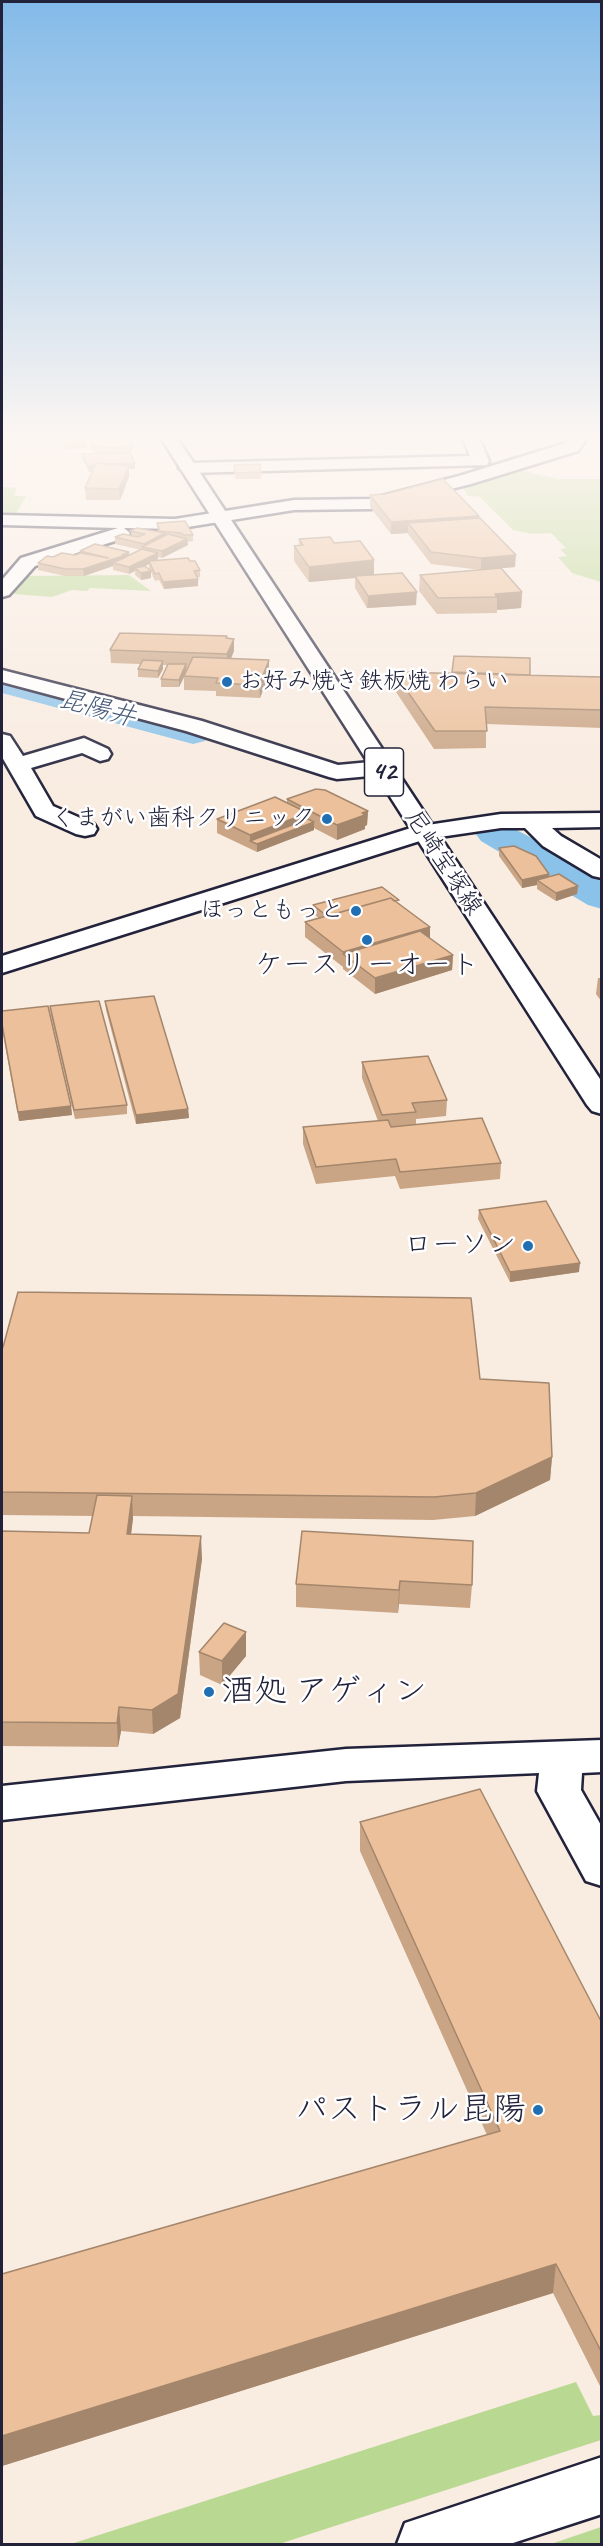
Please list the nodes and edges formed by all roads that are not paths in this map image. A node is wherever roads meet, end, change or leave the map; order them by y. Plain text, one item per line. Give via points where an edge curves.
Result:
1 (45, 557) edge
2 (244, 557) edge
3 (2, 561) edge
4 (28, 562) junction
5 (2, 591) edge
6 (2, 676) edge
7 (2, 741) edge
8 (100, 753) dead end
9 (18, 765) junction
10 (381, 768) junction
11 (602, 820) edge
12 (533, 822) junction
13 (85, 829) dead end
14 (423, 832) junction
15 (602, 871) edge
16 (2, 965) edge
17 (602, 1105) edge
18 (581, 1756) edge
19 (2, 1803) edge
20 (602, 1868) edge
21 (602, 2485) edge
22 (426, 2544) edge

1 - 4 street
2 - 10 street, 尼崎宝塚線 / 42
3 - 4 street
4 - 5 street
6 - 10 street via 194,726 337,772
7 - 9 street
8 - 9 street via 84,746
9 - 13 street via 44,817
10 - 14 street, 尼崎宝塚線 / 42
11 - 12 street
12 - 14 street via 501,821
12 - 15 street via 552,841
14 - 16 street
14 - 17 street, 尼崎宝塚線 / 42
18 - 19 street via 346,1765
18 - 20 street via 559,1791
21 - 22 street

